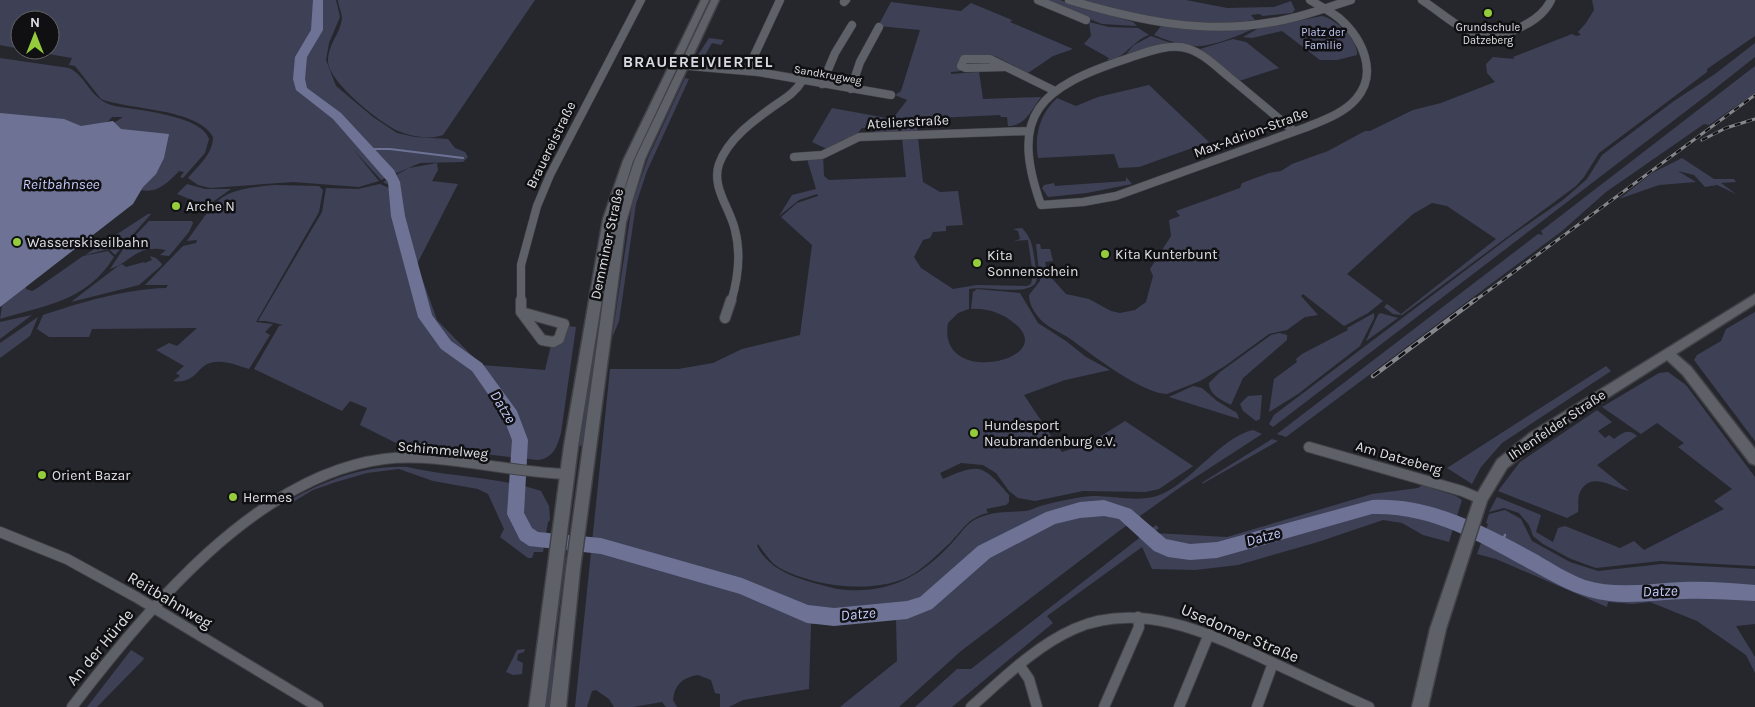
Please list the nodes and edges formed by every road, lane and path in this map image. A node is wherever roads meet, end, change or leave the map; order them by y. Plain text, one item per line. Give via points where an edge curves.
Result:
1 (641, 0) edge
2 (705, 0) edge
3 (715, 0) edge
4 (780, 0) edge
5 (1038, 0) edge
6 (1069, 0) edge
7 (1310, 0) edge
8 (1351, 0) edge
9 (1422, 0) edge
10 (1551, 0) edge
11 (1325, 9) junction
12 (1086, 20) dead end
13 (852, 25) dead end
14 (879, 27) dead end
15 (678, 65) junction
16 (1005, 67) junction
17 (747, 71) junction
18 (802, 81) junction
19 (822, 84) junction
20 (851, 89) junction
21 (1055, 91) junction
22 (891, 95) dead end
23 (1028, 131) junction
24 (1294, 132) junction
25 (794, 157) dead end
26 (1041, 205) joint
27 (1755, 298) edge
28 (521, 312) junction
29 (725, 318) dead end
30 (1667, 353) junction
31 (1309, 447) dead end
32 (1755, 459) edge
33 (587, 473) junction
34 (568, 474) junction
35 (1480, 499) junction
36 (0, 532) edge
37 (154, 608) junction
38 (1138, 617) junction
39 (1209, 634) junction
40 (1273, 664) junction
41 (1020, 666) junction
42 (72, 707) edge
43 (318, 707) edge
44 (537, 707) edge
45 (558, 707) edge
46 (971, 707) edge
47 (1037, 707) edge
48 (1104, 707) edge
49 (1179, 707) edge
50 (1257, 707) edge
51 (1369, 707) edge
52 (1420, 707) edge

1 - 28 street, Brauereistraße via 537,206 522,265
2 - 15 main road, Demminer Straße
3 - 15 main road, Demminer Straße
4 - 17 street
5 - 12 street
6 - 11 street via 1136,19 1198,26 1262,24
7 - 11 street, Max-Adrion-Straße
8 - 11 street
9 - 10 street via 1469,32 1482,37 1537,20 1547,11
11 - 24 street, Max-Adrion-Straße via 1349,27 1361,44 1369,78 1365,89 1350,105
13 - 19 street
14 - 20 street via 860,62
15 - 17 street, Sandkrugweg
15 - 33 main road, Demminer Straße via 637,167 620,222
15 - 34 main road, Demminer Straße via 621,178 609,219
16 - 16 street via 966,68 961,63 964,59 986,58
16 - 21 street
17 - 18 street, Sandkrugweg
18 - 19 street, Sandkrugweg
18 - 29 street via 792,93 744,130 720,162 717,178 735,227 738,262
19 - 20 street, Sandkrugweg
20 - 22 street, Sandkrugweg
21 - 23 street via 1039,109
21 - 24 street via 1078,77 1118,63 1164,48 1184,47 1207,59
23 - 25 street, Atelierstraße via 859,137 827,152 806,158
23 - 26 street via 1027,147
24 - 26 street, Max-Adrion-Straße via 1116,196
27 - 30 main road, Ihlenfelder Straße
28 - 28 street via 564,324 559,339 549,343 542,340
30 - 32 main road via 1687,371
30 - 35 main road, Ihlenfelder Straße via 1511,454 1493,475
31 - 35 street, Am Datzeberg
33 - 34 main road
33 - 45 main road, Demminer Straße
34 - 37 street, Schimmelweg via 531,474 400,458 362,463 322,475 289,492 251,518
34 - 44 main road, Demminer Straße
35 - 52 main road, Ihlenfelder Straße via 1438,629
36 - 37 street, Reitbahnweg via 67,559
37 - 42 street, An der Hürde via 116,649
37 - 43 street, Reitbahnweg
38 - 39 street, Usedomer Straße via 1177,623
38 - 41 street, Usedomer Straße via 1111,618 1079,627 1057,638
38 - 48 street via 1139,627
39 - 40 street, Usedomer Straße
39 - 49 street
40 - 50 street
40 - 51 street, Usedomer Straße
41 - 46 street, Usedomer Straße
41 - 47 street via 1029,679

